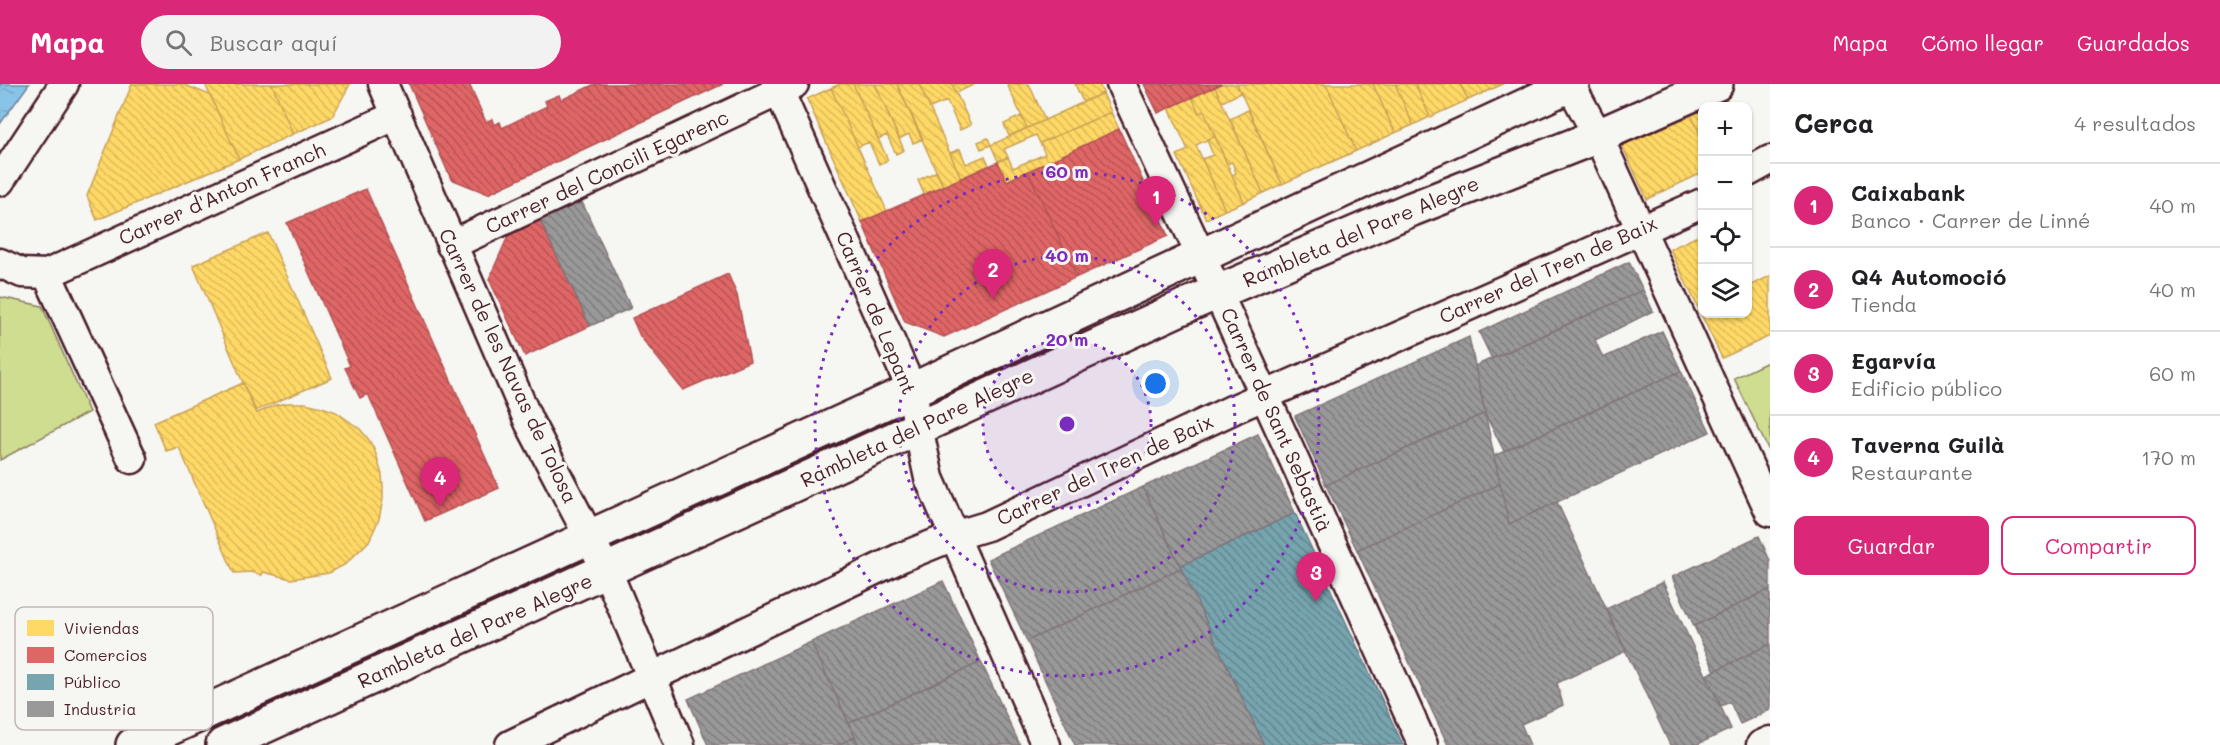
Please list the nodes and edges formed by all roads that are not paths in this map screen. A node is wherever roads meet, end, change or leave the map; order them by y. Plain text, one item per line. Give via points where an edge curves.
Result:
1 (64, 84) edge
2 (383, 84) edge
3 (1121, 84) edge
4 (1571, 84) edge
5 (1716, 84) edge
6 (783, 86) edge
7 (396, 115) junction
8 (1598, 136) junction
9 (1770, 160) edge
10 (1752, 170) edge
11 (1770, 178) edge
12 (0, 181) edge
13 (1752, 186) edge
14 (1698, 205) edge
15 (1642, 230) junction
16 (451, 245) junction
17 (1201, 254) junction
18 (0, 263) edge
19 (47, 274) junction
20 (1219, 291) junction
21 (912, 390) junction
22 (1265, 397) junction
23 (918, 427) junction
24 (132, 459) dead end
25 (1767, 500) edge
26 (954, 536) junction
27 (588, 537) junction
28 (607, 571) junction
29 (650, 678) junction
30 (213, 708) edge
31 (166, 730) edge
32 (1770, 741) edge
33 (133, 745) edge
34 (223, 745) edge
35 (510, 745) edge
36 (680, 745) edge
37 (1046, 745) edge
38 (1423, 745) edge
39 (1761, 745) edge

1 - 12 street
2 - 7 street, Carrer de les Navas de Tolosa
3 - 17 street, Carrer de Sant Sebastià
4 - 8 street
4 - 17 main road, Rambleta del Pare Alegre
5 - 8 main road, Rambleta del Pare Alegre
6 - 16 street, Carrer del Concili Egarenc
6 - 21 street, Carrer de Lepant
7 - 16 street, Carrer de les Navas de Tolosa
7 - 19 street, Carrer d'Anton Franch
8 - 15 street
8 - 20 main road, Rambleta del Pare Alegre
9 - 10 street
11 - 13 street
14 - 15 street, Carrer del Tren de Baix
15 - 22 street, Carrer del Tren de Baix
15 - 25 street
16 - 27 street, Carrer de les Navas de Tolosa via 529,422
17 - 20 street, Carrer de Sant Sebastià
17 - 21 main road, Rambleta del Pare Alegre
18 - 19 street via 22,273
19 - 24 street
20 - 22 street, Carrer de Sant Sebastià
20 - 23 main road, Rambleta del Pare Alegre
21 - 23 street, Carrer de Lepant
21 - 27 main road, Rambleta del Pare Alegre
22 - 26 street, Carrer del Tren de Baix via 987,526
22 - 38 street, Carrer de Sant Sebastià
23 - 26 street, Carrer de Lepant via 929,478
23 - 28 main road, Rambleta del Pare Alegre
26 - 29 street, Carrer del Tren de Baix
26 - 37 street, Carrer de Lepant
27 - 28 street, Carrer de les Navas de Tolosa
27 - 30 main road, Rambleta del Pare Alegre
28 - 29 street, Carrer de les Navas de Tolosa
28 - 34 main road, Rambleta del Pare Alegre
29 - 35 street, Carrer del Tren de Baix
29 - 36 street, Carrer de les Navas de Tolosa
31 - 33 main road, Rambleta del Pare Alegre
32 - 39 street

